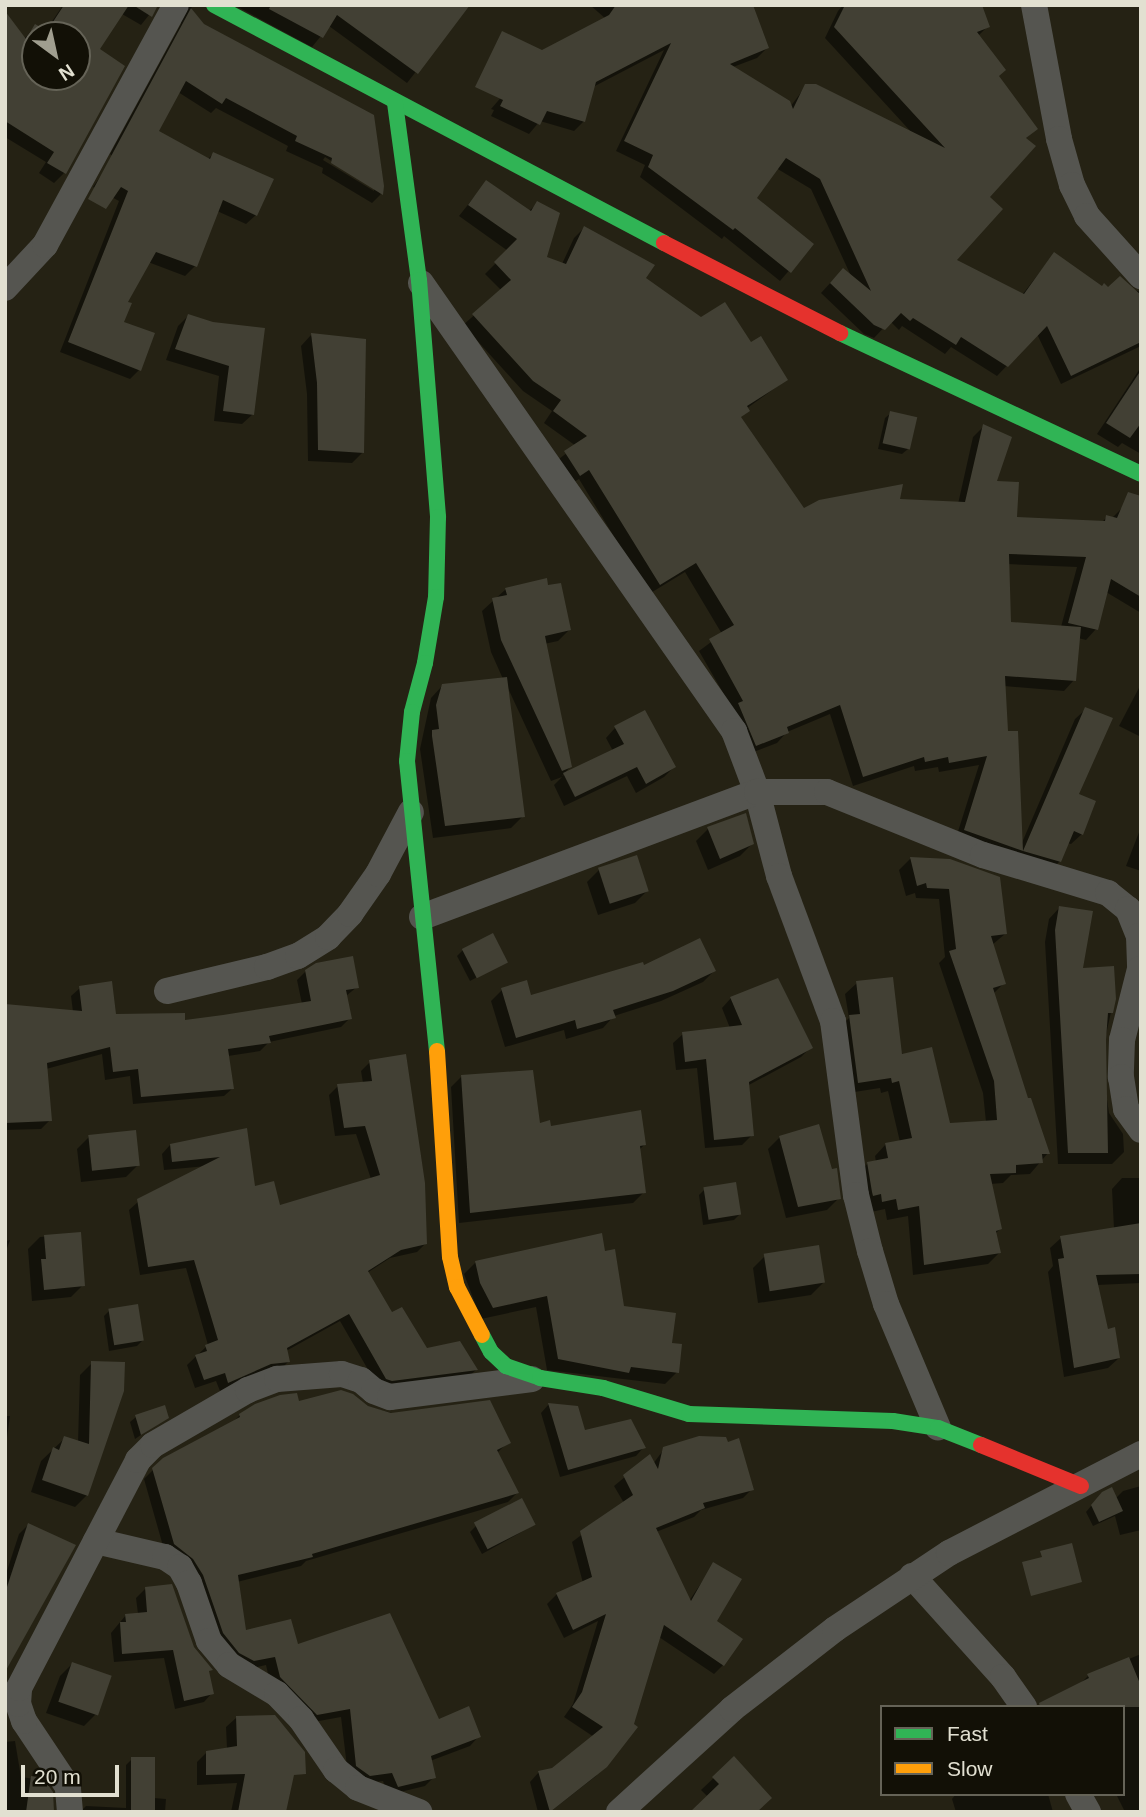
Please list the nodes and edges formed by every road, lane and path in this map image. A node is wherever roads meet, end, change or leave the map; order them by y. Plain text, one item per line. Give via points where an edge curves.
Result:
1 (176, 5) edge
2 (215, 5) edge
3 (1034, 5) edge
4 (395, 103) junction
5 (1141, 276) edge
6 (419, 280) junction
7 (5, 288) edge
8 (1141, 474) edge
9 (757, 792) junction
10 (411, 812) junction
11 (422, 917) junction
12 (167, 991) dead end
13 (1141, 1130) edge
14 (540, 1378) junction
15 (938, 1428) junction
16 (1141, 1454) edge
17 (1081, 1486) junction
18 (96, 1541) junction
19 (912, 1577) junction
20 (1023, 1705) edge
21 (1079, 1796) edge
22 (70, 1812) edge
23 (419, 1812) edge
24 (620, 1812) edge
25 (1088, 1812) edge

1 - 7 street via 46,245
2 - 4 street
3 - 5 street via 1072,185 1087,216
4 - 6 street
4 - 8 street via 783,306
6 - 9 street via 734,731
6 - 10 street via 438,517 436,597 412,712 407,761
9 - 11 street
9 - 13 street via 827,792 983,855 1108,893 1128,909 1139,936 1140,969 1122,1040 1121,1077 1126,1109
9 - 15 street via 779,876 833,1021 856,1195 870,1251 886,1304
10 - 11 street
10 - 12 street via 378,874 328,937 298,956 267,967
11 - 14 street via 443,1110 450,1257 457,1287 491,1352 506,1366
14 - 15 street via 603,1388 689,1414 893,1421
14 - 18 street via 390,1397 342,1374 277,1378 153,1445 138,1460
15 - 17 street
16 - 17 street
17 - 19 street via 948,1553
18 - 22 street via 19,1688 24,1721 68,1787
18 - 23 street via 165,1558 180,1567 209,1641 229,1665 277,1694 301,1719 336,1770 358,1788
19 - 20 street
19 - 24 street via 835,1629 732,1709
21 - 25 street

